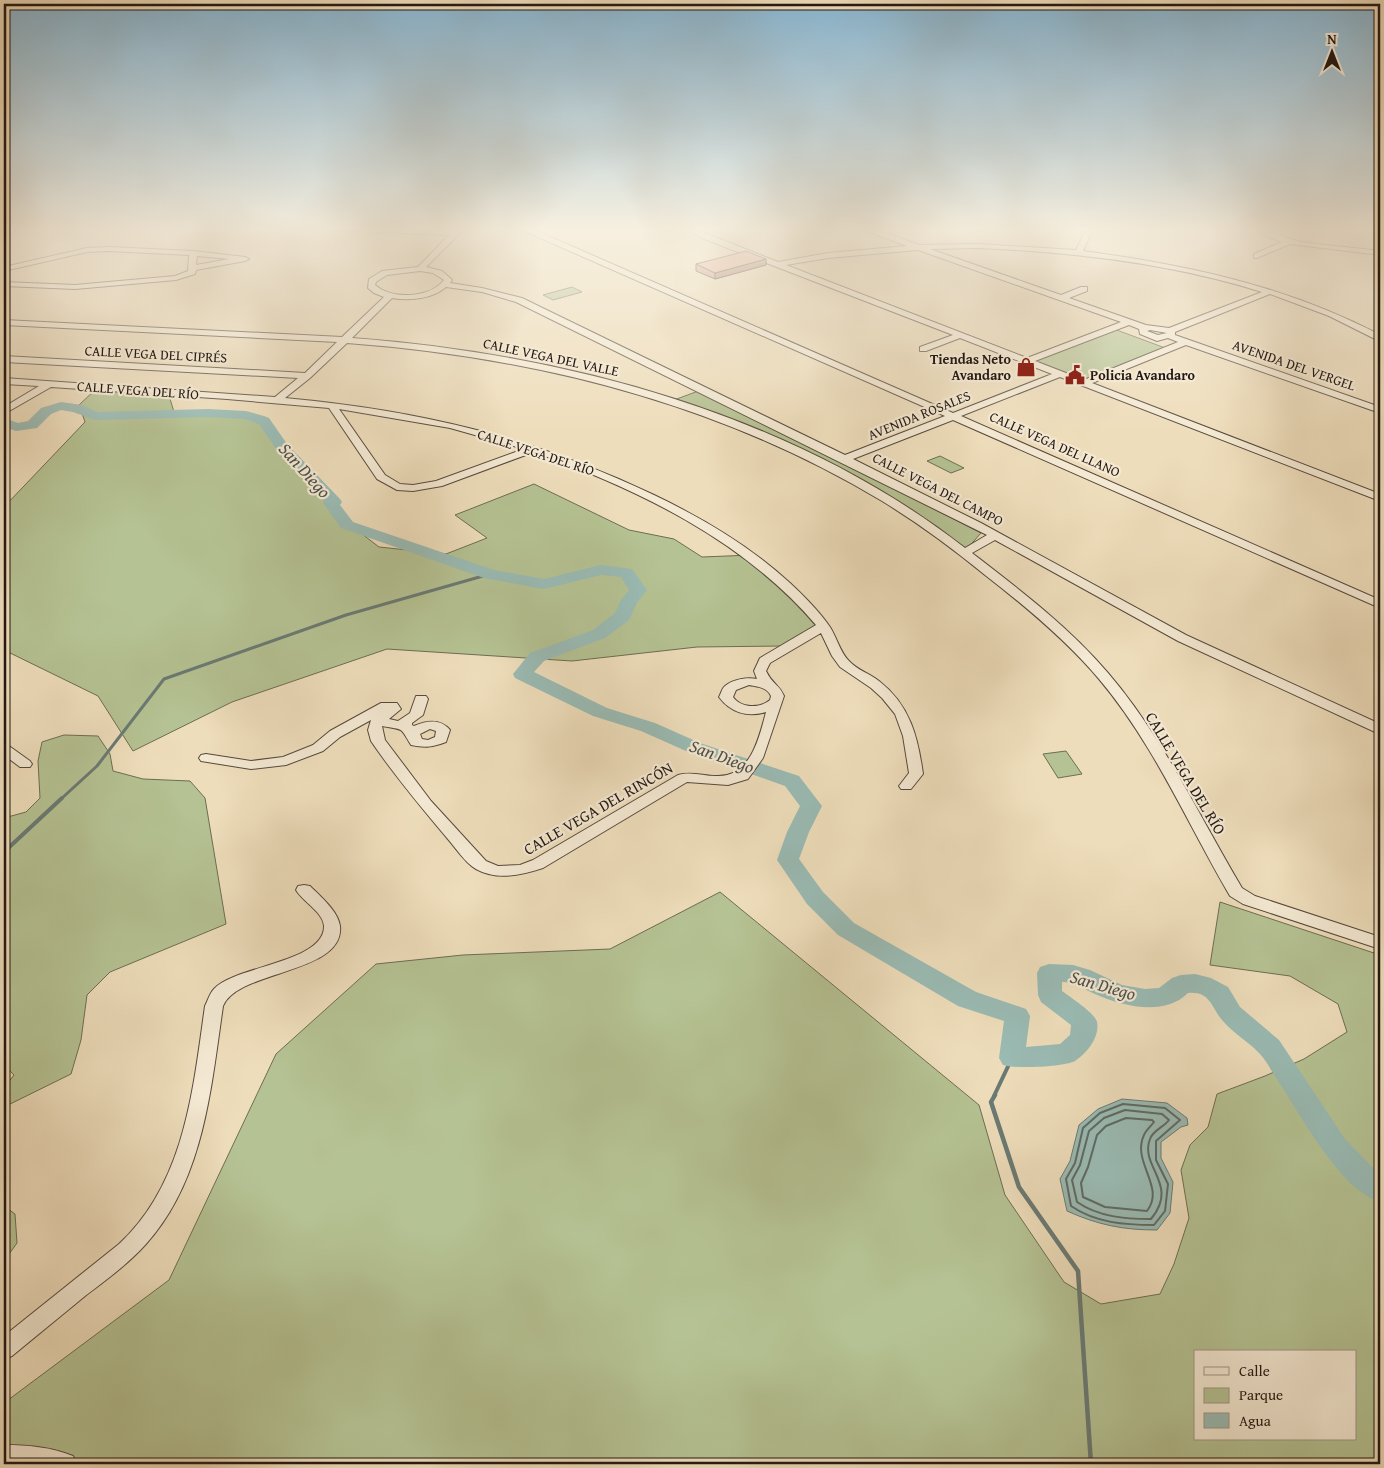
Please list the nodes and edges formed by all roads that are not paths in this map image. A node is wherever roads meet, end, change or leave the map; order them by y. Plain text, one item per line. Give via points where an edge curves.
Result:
1 (390, 296) edge
2 (506, 297) edge
3 (682, 297) edge
4 (861, 297) edge
5 (1058, 297) edge
6 (1066, 297) edge
7 (1240, 297) edge
8 (1254, 297) edge
9 (1286, 297) edge
10 (1062, 298) junction
11 (1214, 309) junction
12 (4, 322) edge
13 (1130, 322) junction
14 (1159, 327) junction
15 (1115, 328) junction
16 (1125, 332) dead end
17 (1169, 333) junction
18 (1145, 334) junction
19 (961, 335) junction
20 (1134, 335) dead end
21 (1380, 338) edge
22 (343, 340) junction
23 (1186, 342) junction
24 (1171, 348) junction
25 (922, 349) dead end
26 (4, 359) edge
27 (1026, 361) junction
28 (1047, 369) junction
29 (1060, 374) junction
30 (307, 376) junction
31 (4, 381) edge
32 (1084, 383) junction
33 (49, 384) junction
34 (700, 389) junction
35 (278, 399) junction
36 (672, 400) junction
37 (331, 404) junction
38 (6, 409) edge
39 (1380, 410) edge
40 (950, 414) junction
41 (532, 449) junction
42 (840, 457) junction
43 (1380, 498) edge
44 (995, 535) junction
45 (966, 552) junction
46 (1380, 604) edge
47 (823, 626) junction
48 (766, 682) junction
49 (421, 699) dead end
50 (774, 705) junction
51 (377, 721) junction
52 (1380, 729) edge
53 (4, 749) edge
54 (206, 758) dead end
55 (26, 764) dead end
56 (906, 786) dead end
57 (304, 890) dead end
58 (1380, 943) edge
59 (4, 1349) edge
60 (4, 1456) edge
61 (65, 1464) edge

1 - 22 street
2 - 34 street, CALLE VEGA DEL CAMPO
3 - 40 street, CALLE VEGA DEL LLANO
4 - 19 street
5 - 10 street
6 - 10 street
7 - 11 street
8 - 11 street
9 - 21 street
10 - 13 street
11 - 14 street
11 - 17 street
12 - 22 street, CALLE VEGA DEL VALLE
13 - 15 street
13 - 18 street
14 - 17 street, AVENIDA DEL VERGEL
14 - 18 street
15 - 16 street
15 - 27 street
17 - 18 street via 1157,338
17 - 23 street, AVENIDA DEL VERGEL
18 - 20 street
18 - 24 street
19 - 25 street
19 - 27 street
22 - 30 street
22 - 36 street, CALLE VEGA DEL VALLE via 487,356 574,374
23 - 24 street
23 - 39 street, AVENIDA DEL VERGEL
24 - 32 street
26 - 30 street, CALLE VEGA DEL CIPRÉS
27 - 28 street
28 - 29 street
28 - 40 street, AVENIDA ROSALES
29 - 32 street
29 - 40 street, AVENIDA ROSALES
30 - 35 street
31 - 33 street, CALLE VEGA DEL RÍO
32 - 43 street
33 - 35 street, CALLE VEGA DEL RÍO
33 - 38 street
34 - 36 street
34 - 42 street, CALLE VEGA DEL CAMPO
35 - 37 street, CALLE VEGA DEL RÍO
36 - 45 street, CALLE VEGA DEL CAMPO via 748,429 847,475
37 - 41 street, CALLE VEGA DEL RÍO via 400,414 488,434
37 - 41 street via 381,476 397,487 438,484
40 - 42 street, AVENIDA ROSALES
40 - 46 street, CALLE VEGA DEL LLANO
41 - 47 street, CALLE VEGA DEL RÍO via 603,474 712,530 791,590
42 - 44 street, CALLE VEGA DEL CAMPO
44 - 45 street
44 - 52 street, CALLE VEGA DEL CAMPO via 1182,638
45 - 58 street, CALLE VEGA DEL RÍO via 1073,643 1105,678 1152,744 1236,892 1249,900
47 - 48 street via 762,663 760,672
47 - 56 street, CALLE VEGA DEL RÍO via 841,661 875,684 908,724 916,774
48 - 50 street via 778,693
48 - 50 street via 734,684 726,697 732,705 745,710 761,710
49 - 51 street via 416,715 404,721 408,729
50 - 51 street, CALLE VEGA DEL RINCÓN via 751,768 737,779 683,778 538,864 521,870 497,871 476,861 426,804 378,741 374,731
51 - 54 street via 394,707 386,706 335,734 318,748 286,761 251,765
53 - 55 street
57 - 59 street via 332,925 332,935 320,950 309,957 230,986 217,998 197,1114 172,1190 158,1213 120,1256
60 - 61 street via 34,1457

